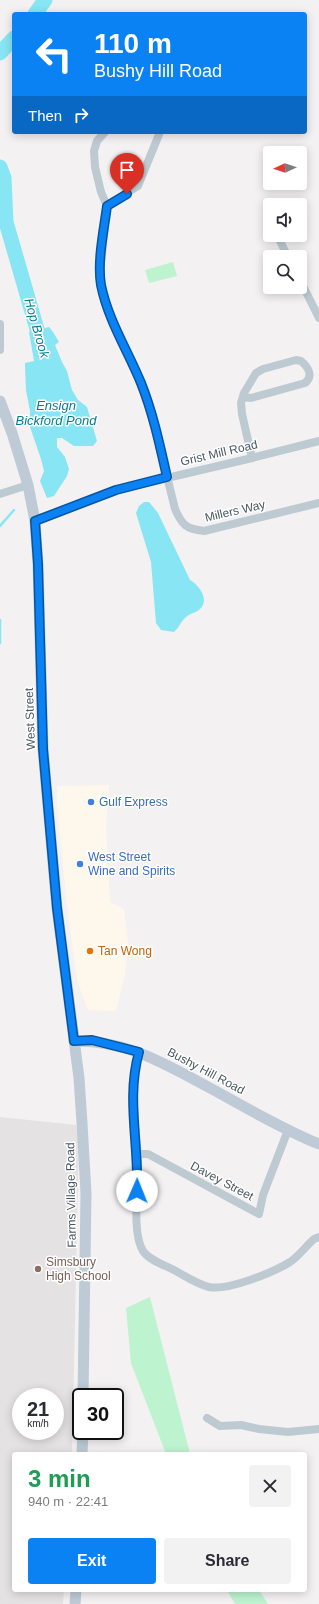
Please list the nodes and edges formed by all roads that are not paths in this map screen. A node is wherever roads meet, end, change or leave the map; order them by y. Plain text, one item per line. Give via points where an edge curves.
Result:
1 (102, 134) edge
2 (159, 134) edge
3 (107, 206) junction
4 (307, 294) edge
5 (319, 318) edge
6 (0, 324) edge
7 (0, 350) edge
8 (243, 397) junction
9 (0, 401) edge
10 (319, 441) edge
11 (252, 458) junction
12 (167, 477) junction
13 (28, 485) junction
14 (0, 494) edge
15 (319, 503) edge
16 (35, 521) junction
17 (74, 1041) junction
18 (139, 1052) junction
19 (288, 1130) junction
20 (319, 1144) edge
21 (137, 1154) junction
22 (319, 1237) edge
23 (83, 1388) edge
24 (207, 1418) dead end
25 (319, 1429) edge
26 (83, 1440) edge
27 (82, 1452) edge
28 (76, 1592) edge
29 (75, 1604) edge

1 - 3 street via 94,151 95,167 100,192
2 - 3 street via 138,186
3 - 12 street, Millers Way via 101,285 110,316 151,412
4 - 5 street
6 - 7 street
8 - 8 street via 256,373 263,369 296,360 301,361 309,370 310,375 304,383 251,398
8 - 11 street via 242,414
9 - 13 main road, West Street
10 - 11 street, Grist Mill Road
11 - 12 street, Grist Mill Road
12 - 15 street, Millers Way via 180,521 194,530 204,531
12 - 16 street, Grist Mill Road via 116,490
13 - 14 street
13 - 16 main road, West Street
16 - 17 main road, West Street via 43,749 57,908
17 - 18 main road, Bushy Hill Road via 92,1040
17 - 23 main road, Farms Village Road via 80,1091 86,1193
18 - 19 main road, Bushy Hill Road via 155,1058
18 - 21 street via 135,1066 133,1101
19 - 20 main road, Bushy Hill Road
19 - 21 street, Davey Street via 258,1214 148,1154
21 - 22 street via 136,1221 144,1252 154,1260 199,1283 218,1288 254,1278 290,1262
24 - 25 street via 220,1426 241,1425 288,1432
26 - 27 main road
28 - 29 main road

